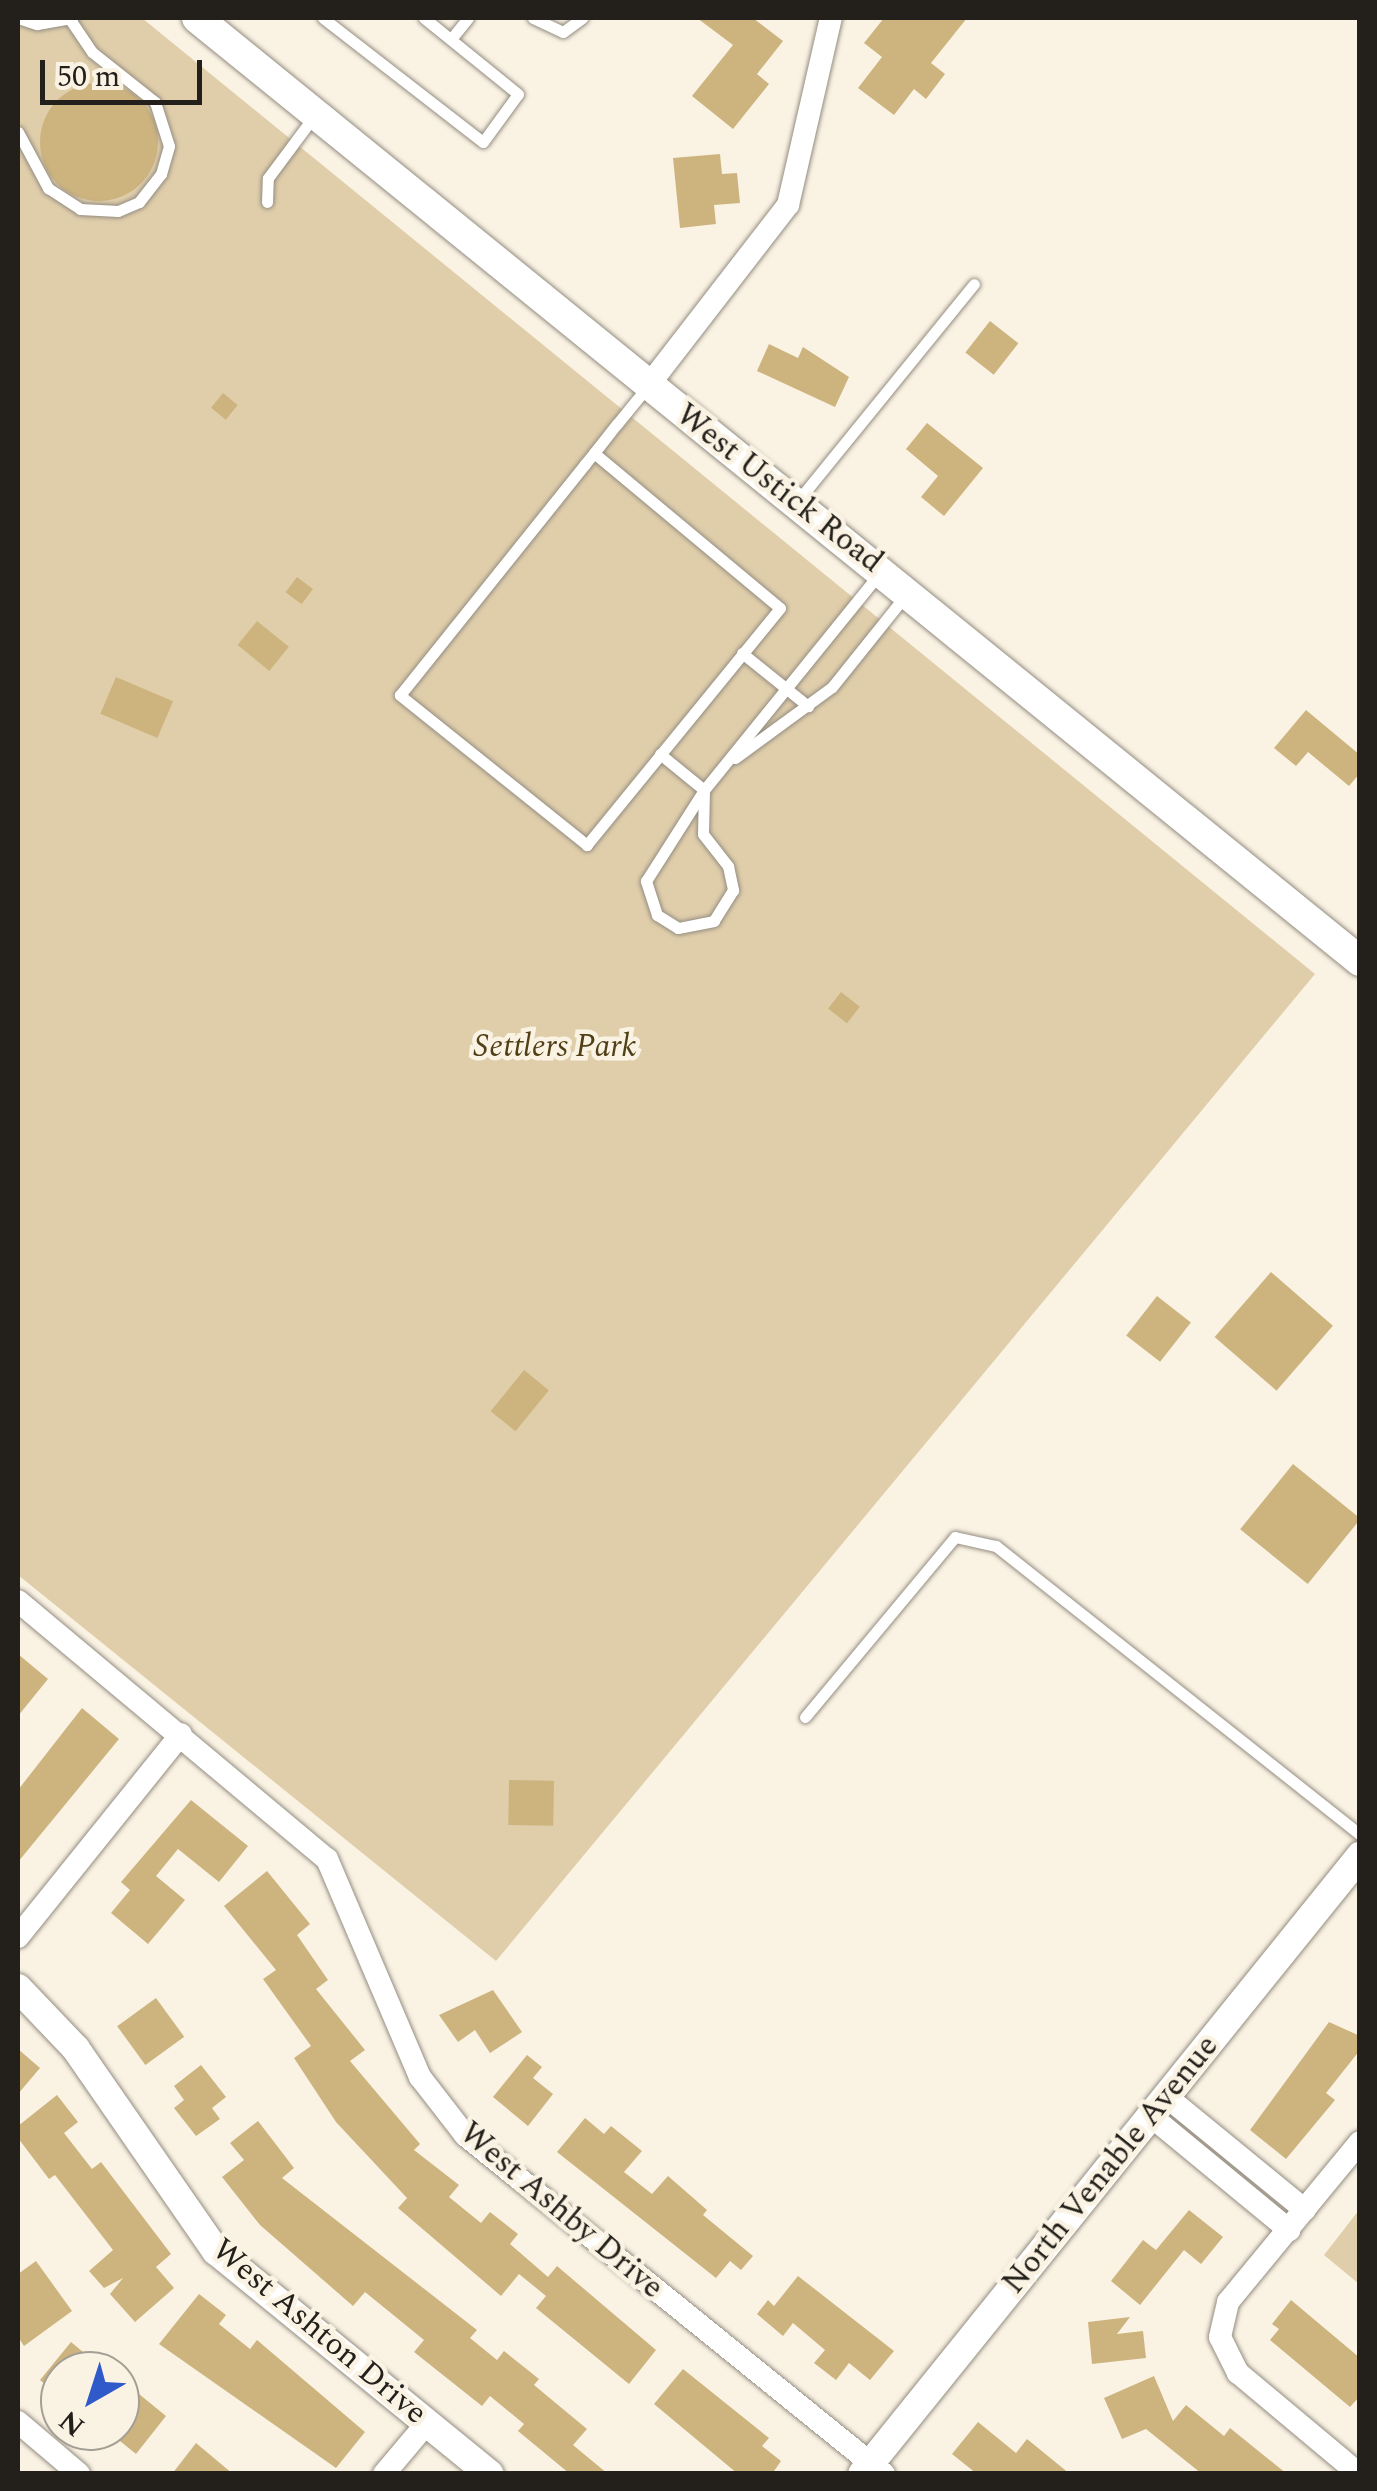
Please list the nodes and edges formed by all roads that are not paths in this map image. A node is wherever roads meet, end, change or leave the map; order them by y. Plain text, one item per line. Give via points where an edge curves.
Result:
1 (18, 18) edge
2 (71, 18) edge
3 (324, 18) edge
4 (424, 18) edge
5 (468, 18) edge
6 (533, 18) edge
7 (582, 18) edge
8 (832, 18) edge
9 (210, 21) edge
10 (451, 39) junction
11 (316, 114) junction
12 (18, 132) edge
13 (267, 202) dead end
14 (974, 284) dead end
15 (648, 386) junction
16 (594, 453) junction
17 (796, 502) junction
18 (882, 571) junction
19 (908, 592) junction
20 (742, 653) junction
21 (786, 689) junction
22 (808, 706) junction
23 (660, 754) junction
24 (724, 766) junction
25 (704, 790) junction
26 (1360, 961) edge
27 (18, 1601) edge
28 (805, 1717) dead end
29 (181, 1734) junction
30 (1360, 1834) edge
31 (1360, 1856) edge
32 (18, 1937) edge
33 (18, 1988) edge
34 (1160, 2107) junction
35 (1360, 2142) edge
36 (1305, 2210) junction
37 (1289, 2230) junction
38 (18, 2422) edge
39 (426, 2423) junction
40 (872, 2470) edge
41 (79, 2474) edge
42 (384, 2474) edge
43 (489, 2474) edge
44 (1359, 2474) edge

1 - 2 lane via 37,24
2 - 12 lane via 92,52 155,102 169,146 160,174 139,202 118,210 80,210 48,188
3 - 10 lane via 484,142 518,94
4 - 10 lane
5 - 10 lane
6 - 7 lane via 564,32
8 - 15 street via 788,205
9 - 11 main road, West Ustick Road
11 - 13 lane via 268,178
11 - 15 main road, West Ustick Road
14 - 17 lane
15 - 16 lane
15 - 17 main road, West Ustick Road
16 - 20 lane via 780,608
16 - 23 lane via 400,695 587,845
17 - 18 main road, West Ustick Road
18 - 19 main road, West Ustick Road
18 - 21 lane
19 - 22 lane via 832,687
19 - 26 main road, West Ustick Road
20 - 21 lane
20 - 23 lane
21 - 22 lane
21 - 24 lane
22 - 24 lane
23 - 25 lane
24 - 25 lane
25 - 25 lane via 646,881 657,915 678,928 714,921 732,890 728,866 702,834
27 - 29 street, West Ashby Drive
28 - 30 lane via 955,1537 996,1546
29 - 32 street
29 - 40 street, West Ashby Drive via 327,1859 420,2076 465,2135
31 - 34 street, North Venable Avenue
33 - 39 street, West Ashton Drive via 76,2049 216,2251
34 - 36 street
34 - 37 street
34 - 40 street, North Venable Avenue
35 - 36 street
36 - 37 street
37 - 44 street via 1228,2302 1220,2337 1238,2373
38 - 41 street
39 - 42 street
39 - 43 street, West Ashton Drive

